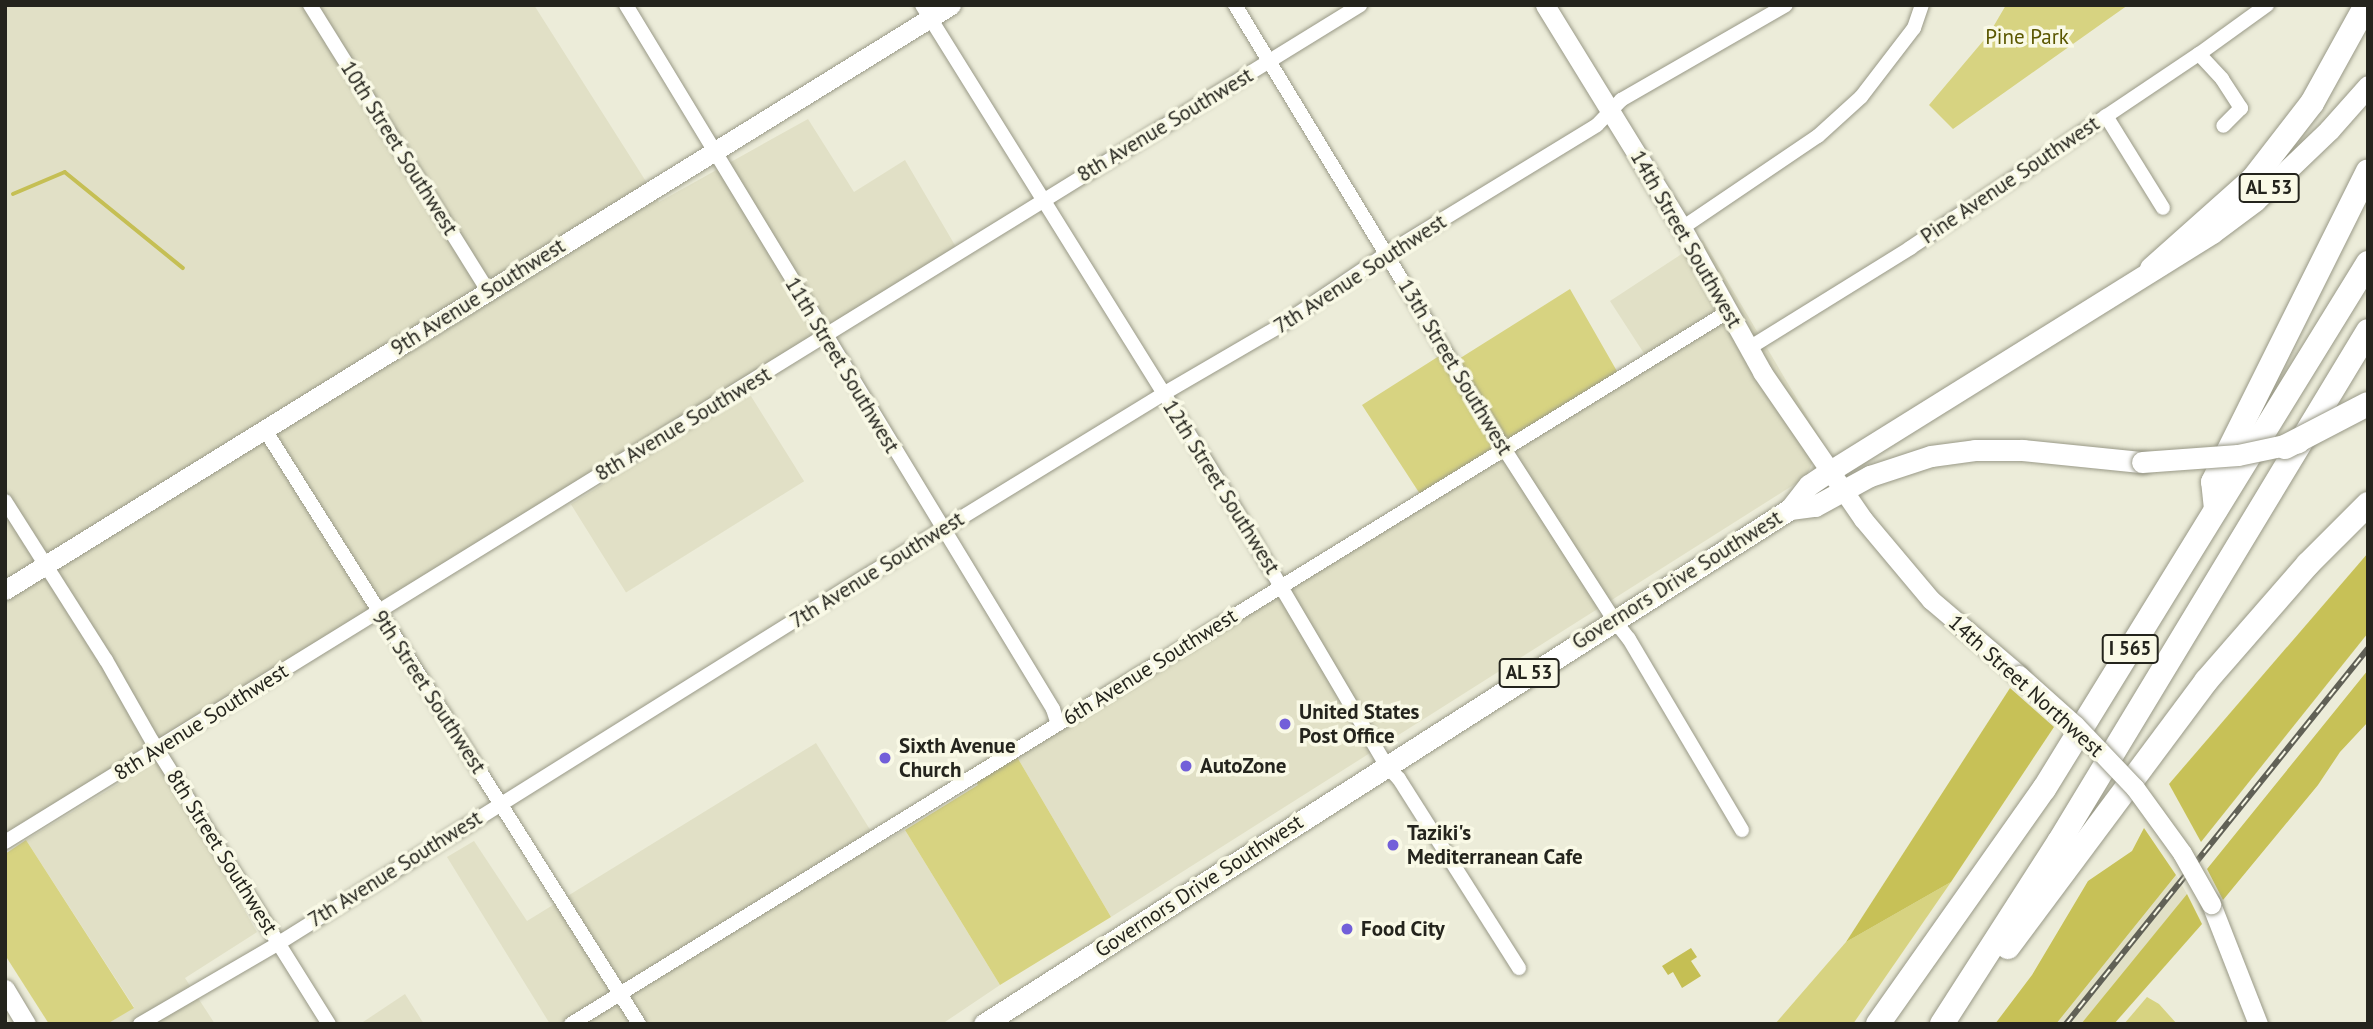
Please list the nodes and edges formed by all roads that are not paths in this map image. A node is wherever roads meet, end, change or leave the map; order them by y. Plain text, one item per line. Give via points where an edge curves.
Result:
1 (310, 5) edge
2 (625, 5) edge
3 (951, 5) edge
4 (1235, 5) edge
5 (1360, 5) edge
6 (1545, 5) edge
7 (1786, 5) edge
8 (1922, 5) edge
9 (2267, 5) edge
10 (2366, 5) edge
11 (926, 12) edge
12 (2199, 54) junction
13 (1269, 62) junction
14 (2368, 86) edge
15 (1610, 111) junction
16 (2106, 116) junction
17 (2223, 126) dead end
18 (714, 151) junction
19 (2368, 171) edge
20 (1042, 199) junction
21 (2163, 208) dead end
22 (1682, 228) junction
23 (1386, 254) junction
24 (2368, 263) edge
25 (2152, 269) junction
26 (488, 291) junction
27 (1728, 311) junction
28 (2368, 331) edge
29 (824, 338) junction
30 (1749, 348) junction
31 (1163, 394) junction
32 (2368, 404) edge
33 (2368, 417) edge
34 (265, 430) junction
35 (2286, 447) junction
36 (1505, 450) junction
37 (1830, 471) junction
38 (1845, 489) junction
39 (5, 501) edge
40 (2368, 504) edge
41 (1790, 509) junction
42 (2216, 509) junction
43 (942, 530) junction
44 (46, 565) junction
45 (1282, 585) junction
46 (5, 590) edge
47 (377, 612) junction
48 (1614, 620) junction
49 (1058, 724) junction
50 (159, 750) junction
51 (1386, 765) junction
52 (499, 803) junction
53 (1742, 830) dead end
54 (5, 842) edge
55 (279, 943) junction
56 (1519, 968) dead end
57 (5, 989) edge
58 (620, 993) junction
59 (26, 1024) edge
60 (140, 1024) edge
61 (329, 1024) edge
62 (571, 1024) edge
63 (639, 1024) edge
64 (985, 1024) edge
65 (1878, 1024) edge
66 (1944, 1024) edge
67 (2258, 1024) edge

1 - 26 street, 10th Street Southwest
2 - 18 street, 11th Street Southwest
3 - 11 street, 9th Avenue Southwest
4 - 13 street, 13th Street Southwest
5 - 13 street, 8th Avenue Southwest
6 - 15 street, 14th Street Southwest
7 - 15 street, 7th Avenue Southwest via 1621,100
8 - 22 street via 1914,28 1861,97 1818,136
9 - 12 street, Pine Avenue Southwest
10 - 25 highway via 2312,103 2253,179
11 - 18 street, 9th Avenue Southwest
11 - 20 street, 12th Street Southwest
12 - 16 street, Pine Avenue Southwest
12 - 17 street via 2241,108
13 - 20 street, 8th Avenue Southwest
13 - 23 street, 13th Street Southwest
14 - 25 main road, AL 53 via 2255,201
15 - 22 street, 14th Street Southwest
15 - 23 street, 7th Avenue Southwest via 1597,125
16 - 21 street
16 - 30 street, Pine Avenue Southwest
18 - 26 street, 9th Avenue Southwest
18 - 29 street, 11th Street Southwest
19 - 42 highway via 2213,482
20 - 29 street, 8th Avenue Southwest
20 - 31 street, 12th Street Southwest
22 - 27 street, 14th Street Southwest
23 - 31 street, 7th Avenue Southwest via 1278,327
23 - 36 street, 13th Street Southwest
24 - 42 highway, I 565
25 - 37 main road, Governors Drive Southwest / AL 53
26 - 34 street, 9th Avenue Southwest
27 - 30 street, 14th Street Southwest
27 - 36 street, 6th Avenue Southwest
28 - 66 highway, I 565
29 - 43 street, 11th Street Southwest
29 - 47 street, 8th Avenue Southwest
30 - 37 street, 14th Street Southwest
31 - 43 street, 7th Avenue Southwest
31 - 45 street, 12th Street Southwest
32 - 35 highway, bridge
33 - 35 main road, AL 53, bridge
34 - 44 street, 9th Avenue Southwest
34 - 47 street, 9th Street Southwest
35 - 38 main road, AL 53, bridge via 2142,462 1975,450 1931,456
36 - 45 street, 6th Avenue Southwest
36 - 48 street, 13th Street Southwest
37 - 38 street, 14th Street Northwest
37 - 41 main road, Governors Drive Southwest / AL 53 via 1809,485
38 - 41 main road, AL 53 via 1815,506
38 - 67 street, 14th Street Northwest, bridge via 1914,582 1953,622 2075,724 2135,788 2182,853 2211,904
39 - 44 street, 8th Street Southwest
40 - 66 highway via 2308,564 2206,681 2023,929
41 - 48 main road, Governors Drive Southwest / AL 53
42 - 65 highway, I 565 via 2044,789
43 - 49 street, 11th Street Southwest
43 - 52 street, 7th Avenue Southwest
44 - 46 street, 9th Avenue Southwest
44 - 50 street, 8th Street Southwest
45 - 49 street, 6th Avenue Southwest
45 - 51 street, 12th Street Southwest
47 - 50 street, 8th Avenue Southwest
47 - 52 street, 9th Street Southwest
48 - 51 main road, Governors Drive Southwest / AL 53
48 - 53 street, 13th Street Southwest
49 - 58 street, 6th Avenue Southwest
50 - 54 street, 8th Avenue Southwest
50 - 55 street, 8th Street Southwest
51 - 56 street, 12th Street Southwest
51 - 64 main road, Governors Drive Southwest / AL 53
52 - 55 street, 7th Avenue Southwest
52 - 58 street, 9th Street Southwest
55 - 60 street, 7th Avenue Southwest
55 - 61 street, 8th Street Southwest
57 - 59 street
58 - 62 street, 6th Avenue Southwest
58 - 63 street, 9th Street Southwest

